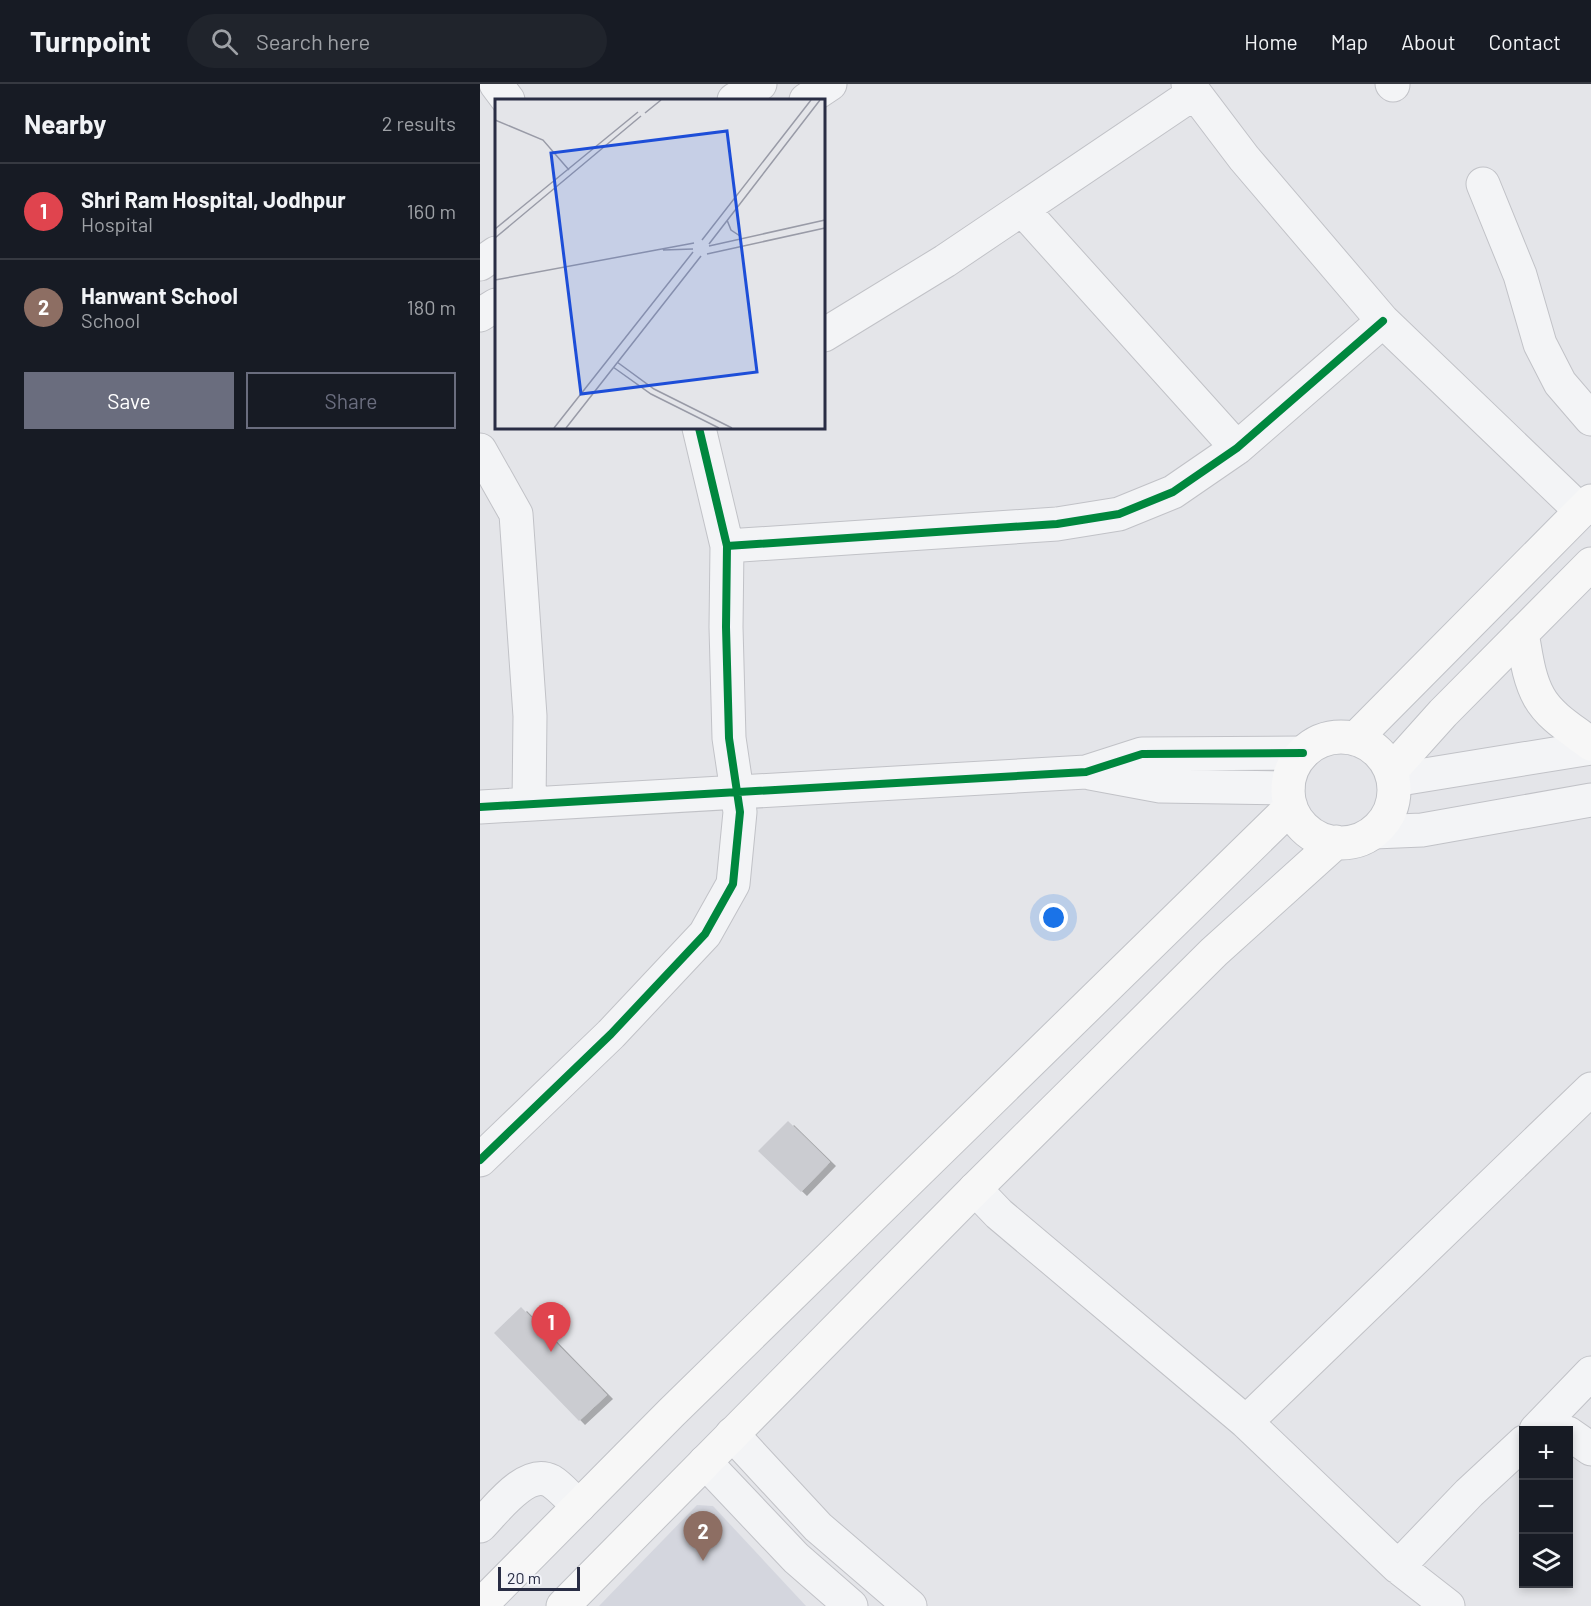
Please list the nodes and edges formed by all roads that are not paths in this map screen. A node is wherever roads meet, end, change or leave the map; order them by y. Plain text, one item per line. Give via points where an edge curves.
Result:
1 (496, 84) edge
2 (760, 84) edge
3 (830, 84) edge
4 (1191, 89) edge
5 (507, 99) edge
6 (736, 99) edge
7 (808, 99) edge
8 (1483, 184) dead end
9 (1022, 209) junction
10 (495, 254) edge
11 (480, 264) edge
12 (495, 306) edge
13 (480, 315) edge
14 (1383, 321) junction
15 (825, 334) edge
16 (1591, 419) edge
17 (699, 429) edge
18 (1237, 448) junction
19 (480, 450) edge
20 (1586, 506) edge
21 (727, 546) junction
22 (1591, 564) edge
23 (1522, 633) junction
24 (1355, 739) junction
25 (1591, 746) edge
26 (1303, 753) junction
27 (1086, 772) junction
28 (1392, 776) junction
29 (736, 792) junction
30 (1289, 798) junction
31 (1591, 800) edge
32 (529, 804) junction
33 (480, 807) edge
34 (1374, 831) junction
35 (1336, 842) junction
36 (1591, 1089) edge
37 (480, 1160) edge
38 (975, 1189) junction
39 (1591, 1373) edge
40 (1246, 1422) junction
41 (1555, 1426) edge
42 (732, 1434) junction
43 (1573, 1439) edge
44 (1519, 1447) edge
45 (1591, 1449) edge
46 (705, 1462) junction
47 (579, 1506) junction
48 (480, 1526) edge
49 (1398, 1567) junction
50 (480, 1606) edge
51 (563, 1606) edge
52 (851, 1606) edge
53 (910, 1606) edge
54 (1448, 1606) edge

1 - 5 street
2 - 6 street
3 - 7 street
4 - 9 street
4 - 14 street via 1244,158
8 - 16 street via 1520,275 1540,344 1560,382
9 - 15 street
9 - 18 street
10 - 11 street
12 - 13 street
14 - 18 street
14 - 20 street
17 - 21 street
18 - 21 street via 1173,492 1119,514 1057,524
19 - 32 street via 516,514 530,716
20 - 24 main road
21 - 29 street via 729,738
22 - 23 main road
23 - 25 main road via 1529,673 1539,698
23 - 28 main road via 1443,713
24 - 26 main road via 1327,739
24 - 28 main road via 1383,757
25 - 28 street
26 - 27 street via 1142,754
26 - 30 main road via 1292,769
27 - 29 street
27 - 30 street via 1160,786
28 - 34 main road via 1393,800
29 - 32 street
29 - 37 street via 740,812 733,884 705,934 611,1034
30 - 35 main road via 1301,824 1317,837
30 - 47 main road
31 - 34 street via 1422,830
32 - 33 street
34 - 35 main road via 1356,840
35 - 38 main road via 1214,952
36 - 40 street
38 - 40 street via 999,1214
38 - 42 main road
39 - 41 street
40 - 49 street
42 - 46 main road
42 - 53 street via 818,1527
43 - 45 street
44 - 49 street
46 - 51 main road
46 - 52 street via 796,1558
47 - 48 street via 552,1482 540,1477 526,1481
47 - 50 main road
49 - 54 street

